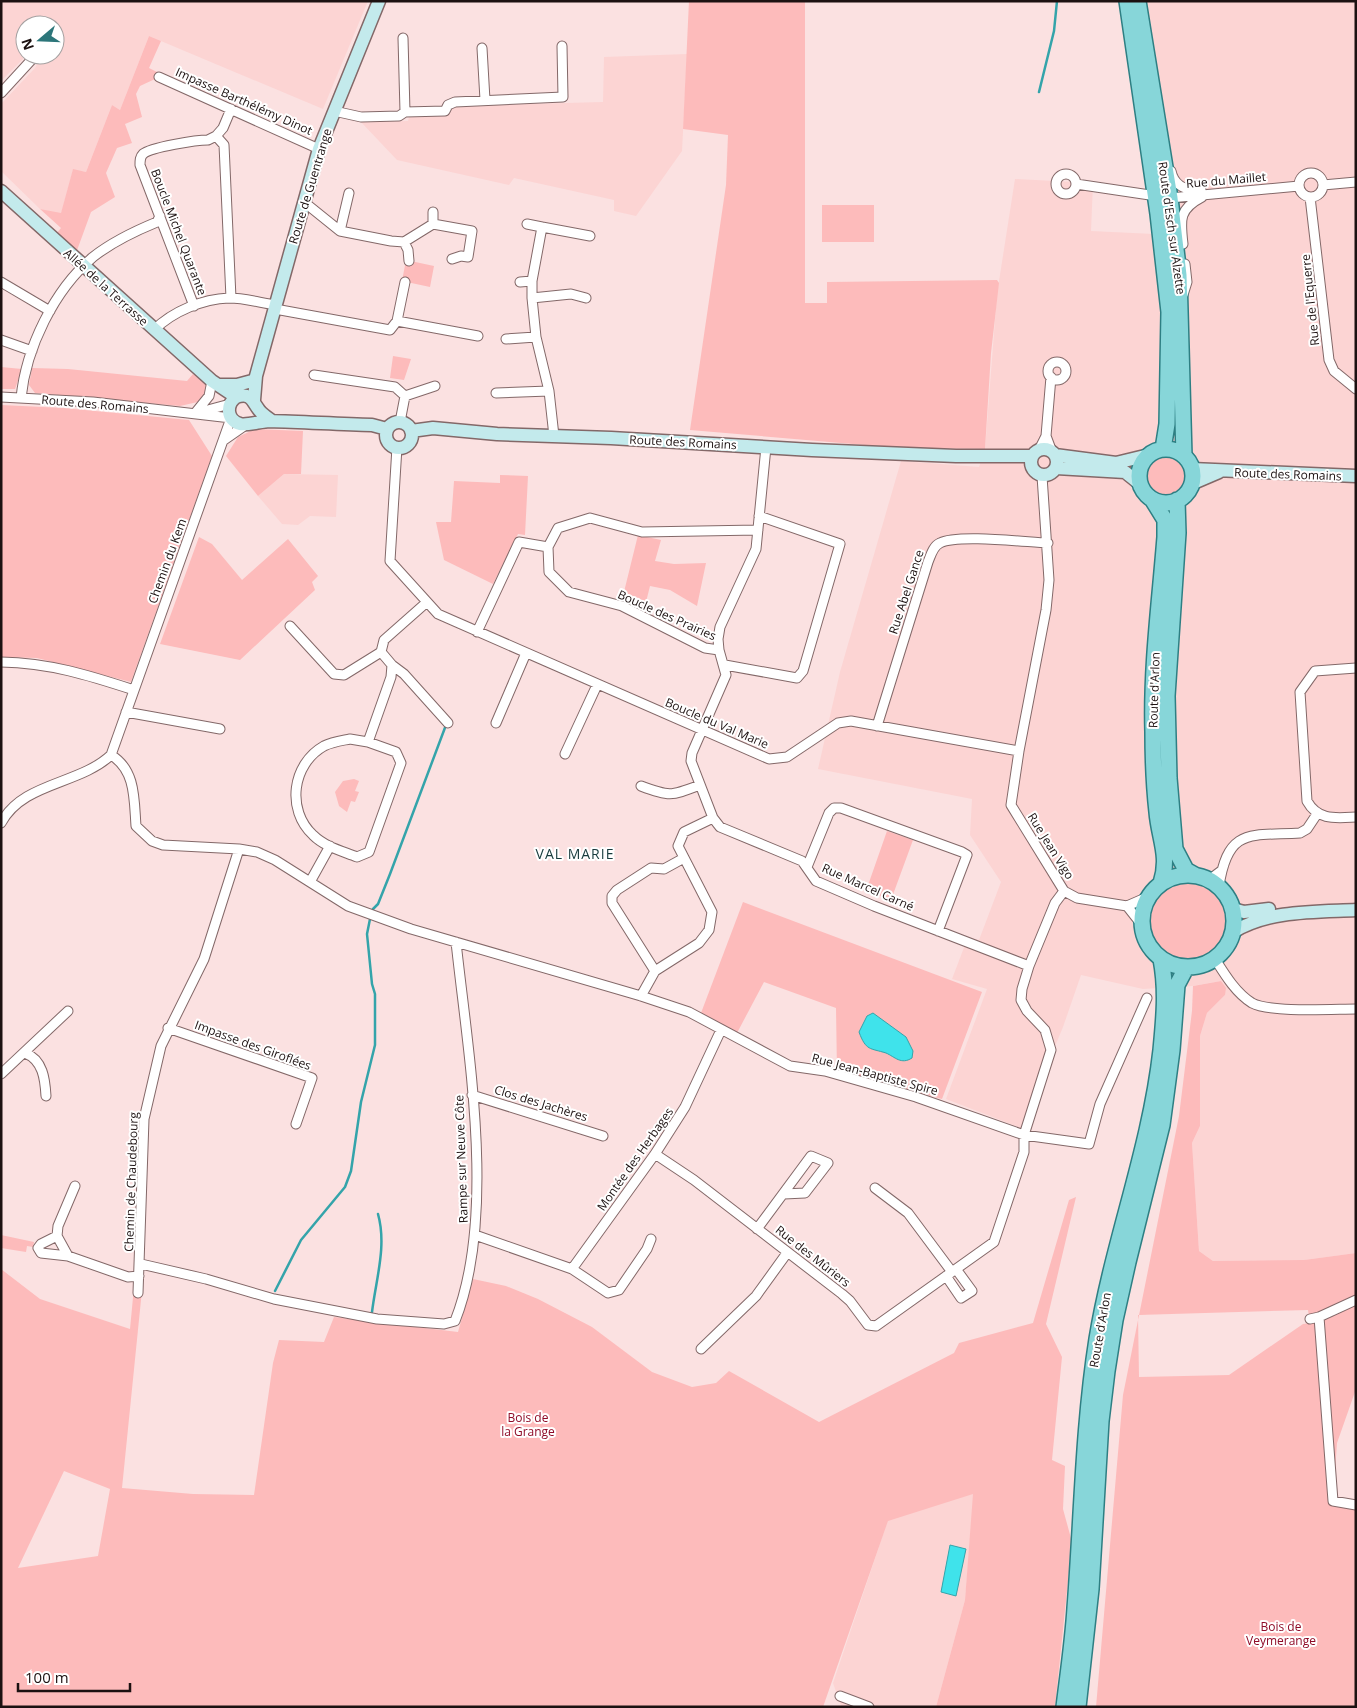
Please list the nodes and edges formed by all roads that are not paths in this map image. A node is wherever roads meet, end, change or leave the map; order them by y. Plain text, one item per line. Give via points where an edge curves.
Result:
1 (379, 1) edge
2 (1127, 1) edge
3 (1138, 1) edge
4 (403, 38) dead end
5 (562, 46) dead end
6 (482, 48) dead end
7 (27, 65) edge
8 (159, 77) dead end
9 (1, 94) edge
10 (485, 100) junction
11 (231, 109) junction
12 (334, 111) junction
13 (405, 112) junction
14 (1156, 115) junction
15 (216, 136) junction
16 (319, 148) junction
17 (1356, 182) edge
18 (1076, 184) dead end
19 (1323, 185) junction
20 (1299, 186) junction
21 (1, 190) edge
22 (1231, 192) junction
23 (349, 193) dead end
24 (1207, 194) junction
25 (1162, 196) junction
26 (1310, 197) junction
27 (304, 202) junction
28 (433, 212) dead end
29 (160, 216) junction
30 (433, 224) junction
31 (527, 224) dead end
32 (542, 227) junction
33 (340, 231) junction
34 (590, 236) dead end
35 (404, 242) junction
36 (452, 258) dead end
37 (410, 261) dead end
38 (83, 266) junction
39 (532, 281) junction
40 (1, 282) edge
41 (405, 282) dead end
42 (520, 282) dead end
43 (231, 298) junction
44 (532, 298) junction
45 (586, 298) dead end
46 (1182, 300) junction
47 (194, 306) junction
48 (276, 307) junction
49 (50, 311) junction
50 (397, 321) junction
51 (154, 330) junction
52 (478, 336) dead end
53 (536, 337) junction
54 (1, 340) edge
55 (506, 340) dead end
56 (32, 351) junction
57 (314, 375) dead end
58 (1051, 377) dead end
59 (254, 379) junction
60 (215, 383) junction
61 (435, 386) dead end
62 (1356, 389) edge
63 (549, 391) junction
64 (496, 393) dead end
65 (405, 396) junction
66 (1, 397) edge
67 (21, 398) junction
68 (235, 399) junction
69 (256, 405) junction
70 (192, 412) junction
71 (231, 418) junction
72 (272, 421) junction
73 (400, 422) junction
74 (249, 423) junction
75 (387, 429) junction
76 (411, 432) junction
77 (554, 436) junction
78 (1046, 436) junction
79 (224, 440) junction
80 (766, 447) junction
81 (396, 448) junction
82 (1156, 452) junction
83 (1035, 453) junction
84 (1054, 454) junction
85 (956, 456) junction
86 (1056, 468) junction
87 (1189, 470) junction
88 (1037, 472) junction
89 (1356, 476) edge
90 (1140, 484) junction
91 (1152, 499) junction
92 (1177, 500) junction
93 (760, 516) junction
94 (758, 530) junction
95 (1048, 544) junction
96 (548, 547) junction
97 (427, 602) junction
98 (290, 626) dead end
99 (477, 632) junction
100 (719, 650) junction
101 (381, 652) junction
102 (526, 654) junction
103 (1, 662) edge
104 (392, 665) junction
105 (725, 665) junction
106 (1356, 668) edge
107 (596, 685) junction
108 (134, 690) junction
109 (126, 712) junction
110 (448, 723) dead end
111 (496, 723) dead end
112 (877, 726) junction
113 (220, 729) dead end
114 (702, 729) junction
115 (368, 742) junction
116 (1018, 751) junction
117 (565, 754) dead end
118 (111, 755) junction
119 (700, 785) junction
120 (641, 786) dead end
121 (1317, 814) junction
122 (1356, 817) edge
123 (713, 818) junction
124 (1, 823) edge
125 (330, 846) junction
126 (239, 849) junction
127 (684, 858) junction
128 (807, 867) junction
129 (1211, 878) junction
130 (310, 882) junction
131 (1161, 883) junction
132 (1064, 891) junction
133 (1150, 896) junction
134 (1356, 902) edge
135 (1127, 906) junction
136 (1232, 910) junction
137 (1356, 910) edge
138 (1142, 925) junction
139 (938, 930) junction
140 (1233, 932) junction
141 (456, 942) junction
142 (1161, 959) junction
143 (1215, 959) junction
144 (1029, 966) junction
145 (1186, 968) junction
146 (655, 971) junction
147 (641, 996) junction
148 (1147, 998) dead end
149 (1356, 1009) edge
150 (68, 1011) dead end
151 (168, 1028) junction
152 (721, 1030) junction
153 (25, 1053) junction
154 (1, 1074) edge
155 (472, 1095) junction
156 (46, 1096) dead end
157 (296, 1124) dead end
158 (1024, 1135) junction
159 (603, 1136) dead end
160 (655, 1154) junction
161 (75, 1186) dead end
162 (875, 1188) dead end
163 (784, 1194) junction
164 (757, 1229) junction
165 (475, 1235) junction
166 (57, 1236) junction
167 (651, 1239) dead end
168 (787, 1253) junction
169 (68, 1256) junction
170 (141, 1264) junction
171 (572, 1269) junction
172 (951, 1272) junction
173 (139, 1276) junction
174 (138, 1293) dead end
175 (1356, 1300) edge
176 (1319, 1317) junction
177 (1310, 1319) dead end
178 (701, 1349) dead end
179 (1356, 1505) edge
180 (840, 1696) dead end
181 (869, 1707) edge
182 (1064, 1707) edge
183 (1078, 1707) edge

1 - 12 street, Route de Guentrange
2 - 25 main road
3 - 14 main road, Route d'Esch sur Alzette
4 - 13 street
5 - 10 street via 563,97
6 - 10 street
7 - 9 street
8 - 11 street, Impasse Barthélémy Dinot
10 - 13 street via 455,102 445,111
11 - 15 street
11 - 16 street, Impasse Barthélémy Dinot
12 - 13 street via 362,117 399,116
12 - 16 street, Route de Guentrange
14 - 22 street via 1172,175 1178,184 1191,190
14 - 25 main road, Route d'Esch sur Alzette
15 - 29 street, Boucle Michel Quarante via 153,150 141,156 140,165
15 - 43 street via 224,145
16 - 27 street, Route de Guentrange
17 - 19 street
18 - 25 street, Rue du Maillet
19 - 20 street via 1320,176 1311,173 1302,177
19 - 26 street via 1320,192
20 - 22 street, Rue du Maillet
20 - 26 street
21 - 38 street, Allée de la Terrasse
22 - 24 street, Rue du Maillet
23 - 33 street
24 - 25 street, Rue du Maillet
24 - 46 street via 1192,202 1181,218 1187,282
25 - 46 main road, Route d'Esch sur Alzette
25 - 82 main road via 1169,312 1167,424
26 - 62 street, Rue de l'Equerre via 1329,360 1334,371
27 - 33 street
27 - 48 street, Route de Guentrange
28 - 30 street
29 - 38 street via 157,222 116,241
29 - 47 street, Boucle Michel Quarante
30 - 35 street
30 - 36 street via 475,229 468,257
31 - 32 street
32 - 34 street
32 - 39 street
33 - 35 street
35 - 37 street
38 - 49 street
38 - 51 street, Allée de la Terrasse
39 - 42 street
39 - 44 street
40 - 49 street
41 - 50 street
43 - 47 street
43 - 48 street
44 - 45 street via 571,294
44 - 53 street
46 - 87 main road, Route d'Esch sur Alzette
47 - 51 street via 173,314
48 - 50 street via 390,330
48 - 59 street, Route de Guentrange
49 - 56 street
50 - 52 street
51 - 60 street, Allée de la Terrasse
53 - 55 street
53 - 63 street
54 - 56 street
56 - 67 street
57 - 65 street via 395,387
58 - 78 street
59 - 60 street via 237,385
59 - 68 street, Route de Guentrange
59 - 69 street, Route de Guentrange
60 - 68 street, Allée de la Terrasse
60 - 70 street via 210,396
61 - 65 street
63 - 64 street
63 - 77 street
65 - 73 street
66 - 67 street, Route des Romains
67 - 70 street, Route des Romains
68 - 69 street via 248,396
68 - 70 street, Route des Romains
68 - 71 street
69 - 72 street
69 - 74 street
70 - 71 street, Route des Romains
71 - 74 street, Route des Romains via 240,424
71 - 79 street, Chemin du Kem
72 - 74 street, Route des Romains
72 - 75 street, Route des Romains via 372,425
73 - 75 street
73 - 76 street
74 - 79 street
75 - 81 street via 387,440
76 - 77 street, Route des Romains via 433,428
76 - 81 street via 408,443
77 - 80 street, Route des Romains
78 - 83 street
78 - 84 street
79 - 108 street, Chemin du Kem
80 - 85 street, Route des Romains
80 - 93 street
81 - 97 street, Boucle du Val Marie via 390,561
82 - 84 street, Route des Romains via 1116,463
82 - 87 main road via 1178,452
82 - 90 main road via 1140,468
83 - 84 street, Route des Romains
83 - 85 street, Route des Romains
83 - 88 street
84 - 86 street
85 - 88 street, Route des Romains via 1007,462
86 - 88 street via 1050,474
86 - 90 street via 1120,470 1133,476
87 - 89 street, Route des Romains
87 - 92 main road via 1186,493
88 - 95 street
90 - 91 main road
91 - 92 main road via 1160,502
91 - 131 main road, Route d'Arlon via 1165,520 1152,729 1157,815 1166,869
92 - 129 main road, Route d'Arlon via 1178,533 1167,696 1175,849 1186,870
93 - 94 street
93 - 105 street via 840,544 803,672 798,678
94 - 96 street via 642,532 590,518 558,528
94 - 100 street via 756,549 720,627
95 - 112 street, Rue Abel Gance via 956,539 934,547
95 - 116 street via 1046,610
96 - 99 street via 519,542
96 - 100 street, Boucle des Prairies via 549,572 569,592 622,606 705,648
97 - 99 street, Boucle du Val Marie via 438,614
97 - 101 street via 384,640
98 - 101 street via 334,674 344,675
99 - 102 street, Boucle du Val Marie
100 - 105 street
101 - 104 street
102 - 107 street, Boucle du Val Marie
102 - 111 street
103 - 108 street via 36,663 73,670
104 - 110 street
104 - 115 street via 391,677
105 - 114 street via 726,675
106 - 121 street via 1315,671 1300,692 1307,801
107 - 114 street, Boucle du Val Marie
107 - 117 street
108 - 109 street, Chemin du Kem
109 - 113 street
109 - 118 street, Chemin du Kem
112 - 114 street, Boucle du Val Marie via 851,721 838,723 787,757 769,759
112 - 116 street, Boucle du Val Marie
114 - 119 street via 691,761
115 - 125 street via 350,739 323,746 309,758 296,783 302,821 313,836
115 - 125 street via 396,752 401,763 386,808 369,852 357,857
116 - 132 street, Rue Jean Vigo via 1011,805
118 - 124 street via 102,764 26,796
118 - 126 street, Rue Jean-Baptiste Spire via 128,770 136,826 152,841 174,847
119 - 120 street via 666,795
119 - 123 street
121 - 122 street via 1334,818
121 - 129 street via 1300,833 1246,836 1235,843
123 - 127 street via 684,832 678,846
123 - 128 street, Rue Marcel Carné via 720,827 802,861
125 - 130 street
126 - 130 street, Rue Jean-Baptiste Spire via 275,860
126 - 151 street, Chemin de Chaudebourg via 204,959
127 - 146 street via 712,912 709,930 699,943
127 - 146 street via 664,869 651,868 612,896 612,903
128 - 139 street, Rue Marcel Carné via 816,881
128 - 139 street via 834,808 962,852 967,855
129 - 131 main road via 1177,876
129 - 136 main road via 1226,894
130 - 141 street, Rue Jean-Baptiste Spire via 348,906
131 - 133 main road
132 - 135 street, Rue Jean Vigo via 1077,898
132 - 144 street via 1055,903
133 - 135 street
133 - 138 main road via 1143,911
134 - 136 street via 1288,906 1256,912
135 - 138 street
136 - 140 main road
137 - 140 street via 1290,914 1258,920
138 - 142 main road via 1147,943
139 - 144 street, Rue Marcel Carné
140 - 143 main road via 1225,949
141 - 147 street, Rue Jean-Baptiste Spire
141 - 155 street, Rampe sur Neuve Côte
142 - 145 main road
142 - 182 main road, Route d'Arlon via 1166,984 1154,1097 1109,1283 1090,1393 1075,1610
143 - 145 main road via 1202,966
143 - 149 street via 1238,992 1253,1003 1267,1007
144 - 158 street, Rue des Mûriers via 1021,1000 1045,1030 1051,1050
145 - 183 main road, Route d'Arlon via 1177,985 1162,1125 1128,1262 1107,1370 1090,1598
146 - 147 street
147 - 152 street, Rue Jean-Baptiste Spire via 688,1012
148 - 158 street, Rue Jean-Baptiste Spire via 1110,1077 1089,1144
150 - 153 street
151 - 157 street, Impasse des Giroflées via 312,1078
151 - 170 street, Chemin de Chaudebourg via 160,1046 144,1119
152 - 158 street, Rue Jean-Baptiste Spire via 790,1066 825,1071 897,1092
152 - 160 street, Montée des Herbages via 685,1107
153 - 154 street
153 - 156 street via 33,1056 42,1071
155 - 159 street, Clos des Jachères
155 - 165 street, Rampe sur Neuve Côte
158 - 172 street, Rue des Mûriers via 1024,1152 994,1242
160 - 164 street, Rue des Mûriers
160 - 171 street, Montée des Herbages
161 - 166 street via 60,1220
162 - 172 street via 908,1213
163 - 163 street, Rue des Mûriers via 805,1193 828,1163 811,1156
163 - 164 street, Rue des Mûriers
164 - 168 street, Rue des Mûriers
165 - 170 street, Rampe sur Neuve Côte via 464,1294 455,1321 450,1324 377,1319 286,1302
165 - 171 street
166 - 169 street
166 - 169 street via 38,1248 42,1253
167 - 171 street via 619,1290 613,1293 608,1293
168 - 172 street, Rue des Mûriers via 850,1301 872,1326
168 - 178 street via 756,1296
169 - 173 street via 128,1277
170 - 173 street, Chemin de Chaudebourg
173 - 174 street, Chemin de Chaudebourg
175 - 176 street
176 - 177 street
176 - 179 street via 1332,1501
180 - 181 street

